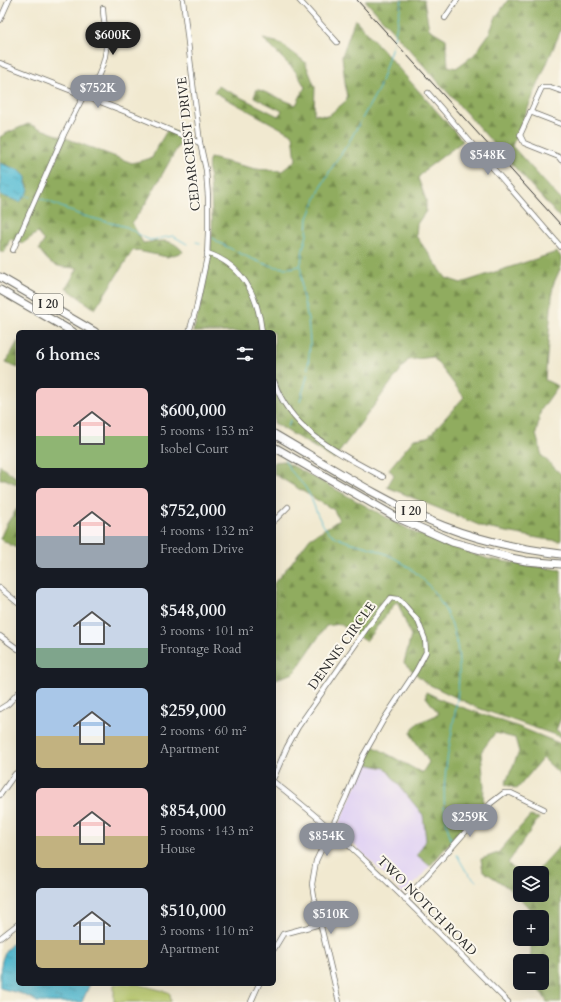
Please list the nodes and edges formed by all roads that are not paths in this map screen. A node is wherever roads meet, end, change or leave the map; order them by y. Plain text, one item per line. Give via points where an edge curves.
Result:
1 (9, 0) edge
2 (183, 0) edge
3 (299, 0) edge
4 (457, 0) edge
5 (103, 8) dead end
6 (445, 18) dead end
7 (0, 20) edge
8 (337, 42) dead end
9 (0, 63) edge
10 (561, 92) edge
11 (428, 93) dead end
12 (86, 95) junction
13 (530, 112) junction
14 (561, 124) edge
15 (200, 143) junction
16 (561, 160) edge
17 (561, 248) edge
18 (13, 250) dead end
19 (207, 253) junction
20 (0, 277) edge
21 (0, 290) edge
22 (70, 330) edge
23 (92, 330) edge
24 (190, 330) edge
25 (262, 330) edge
26 (276, 386) edge
27 (276, 435) edge
28 (276, 448) edge
29 (383, 477) dead end
30 (288, 507) dead end
31 (276, 519) edge
32 (561, 554) edge
33 (561, 564) edge
34 (0, 588) edge
35 (16, 600) edge
36 (0, 636) edge
37 (16, 648) edge
38 (16, 696) edge
39 (0, 709) edge
40 (276, 772) edge
41 (16, 773) edge
42 (276, 784) edge
43 (0, 795) edge
44 (544, 809) dead end
45 (331, 829) junction
46 (405, 900) junction
47 (320, 924) junction
48 (16, 926) edge
49 (0, 938) edge
50 (276, 943) edge
51 (258, 986) edge
52 (251, 1002) edge
53 (339, 1002) edge
54 (508, 1002) edge

1 - 7 street
2 - 15 street, CEDARCREST DRIVE
3 - 8 street
4 - 6 street
5 - 12 street via 106,51
9 - 12 street
10 - 13 street via 550,87 542,87
11 - 17 street
12 - 15 street
12 - 18 street via 64,134
13 - 14 street
13 - 16 street via 520,135 524,143
15 - 19 street, CEDARCREST DRIVE via 208,197
19 - 24 street, CEDARCREST DRIVE
19 - 25 street via 229,264 247,283 260,315
20 - 23 highway, I 20
21 - 22 highway, I 20
26 - 29 street via 289,410 309,433
27 - 32 highway, I 20 via 382,496 444,526 513,547
28 - 33 highway, I 20 via 396,517 452,542 511,558
30 - 31 street
34 - 35 street
36 - 37 street
38 - 39 street
40 - 45 street, DENNIS CIRCLE via 298,727 367,628 391,598 401,601 421,628 426,652 368,745
41 - 43 street
42 - 45 street, TWO NOTCH ROAD
44 - 46 street via 511,793 507,792 500,796
45 - 46 street, TWO NOTCH ROAD
45 - 47 street via 313,873 313,891
46 - 54 street, TWO NOTCH ROAD
47 - 50 street via 283,934
47 - 53 street
48 - 49 street
51 - 52 street

